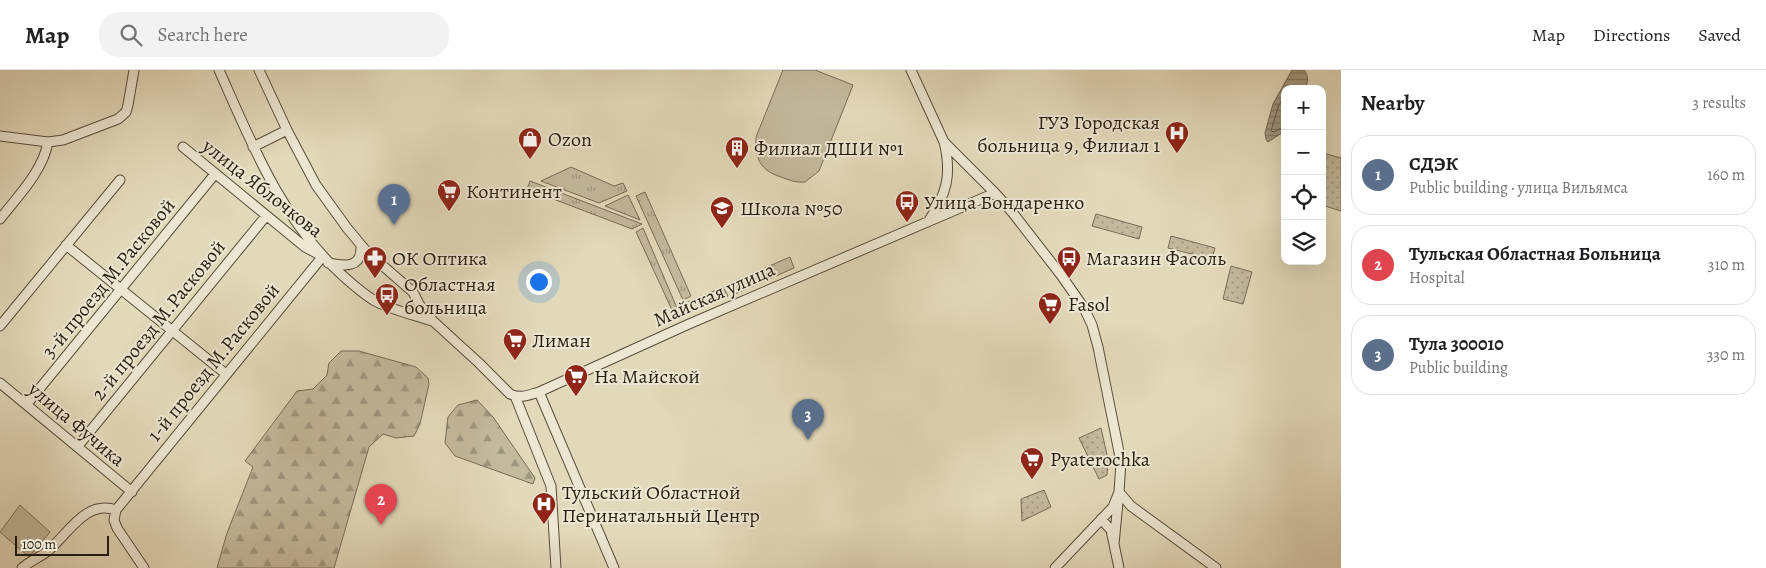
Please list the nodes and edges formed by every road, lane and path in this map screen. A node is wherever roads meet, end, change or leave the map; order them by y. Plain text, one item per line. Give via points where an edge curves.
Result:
1 (134, 70) edge
2 (219, 70) edge
3 (259, 70) edge
4 (911, 70) edge
5 (287, 130) junction
6 (0, 136) edge
7 (48, 142) junction
8 (944, 142) junction
9 (183, 147) dead end
10 (253, 147) junction
11 (215, 174) junction
12 (120, 180) dead end
13 (995, 193) junction
14 (266, 216) junction
15 (0, 218) edge
16 (928, 222) junction
17 (66, 245) junction
18 (361, 246) junction
19 (326, 259) junction
20 (122, 289) junction
21 (419, 304) junction
22 (403, 312) junction
23 (433, 321) junction
24 (0, 326) edge
25 (172, 330) junction
26 (226, 374) junction
27 (0, 383) edge
28 (539, 392) junction
29 (515, 396) junction
30 (27, 404) junction
31 (78, 446) junction
32 (132, 492) junction
33 (1119, 492) junction
34 (116, 510) junction
35 (1101, 520) junction
36 (1114, 544) junction
37 (22, 568) edge
38 (144, 568) edge
39 (556, 568) edge
40 (614, 568) edge
41 (1055, 568) edge
42 (1119, 568) edge
43 (1216, 568) edge

1 - 7 street via 126,112 118,119 80,135
2 - 10 street
3 - 5 street
4 - 8 street
5 - 10 street
5 - 18 street via 316,185
6 - 7 street
7 - 15 street via 40,166
8 - 13 street
8 - 16 street via 948,161 947,182
9 - 11 street, улица Яблочкова
10 - 19 street via 282,201
11 - 14 street, улица Яблочкова
11 - 20 street, 3-й проезд М.Расковой
12 - 17 street
13 - 16 street, Майская улица
13 - 33 street via 1061,275 1092,325 1121,462
14 - 19 street, улица Яблочкова
14 - 25 street, 2-й проезд М.Расковой
16 - 28 street, Майская улица
17 - 20 street
17 - 24 street
18 - 19 street via 355,263 347,266
18 - 21 street via 413,292
19 - 22 street via 373,300
19 - 26 street, 1-й проезд М.Расковой
20 - 25 street
20 - 30 street, 3-й проезд М.Расковой
21 - 22 street
21 - 23 street
22 - 23 street
23 - 29 street
25 - 26 street
25 - 31 street, 2-й проезд М.Расковой
26 - 32 street, 1-й проезд М.Расковой
27 - 30 street, улица Фучика
28 - 29 street, Майская улица
28 - 40 street
29 - 39 street via 551,486
30 - 31 street, улица Фучика
31 - 32 street, улица Фучика
32 - 34 street, 1-й проезд М.Расковой
33 - 35 street
33 - 36 street
33 - 43 street via 1131,506
34 - 37 street via 97,508 81,517 47,551
34 - 38 street via 114,520 117,528
35 - 36 street via 1111,530
35 - 41 street
36 - 42 street

